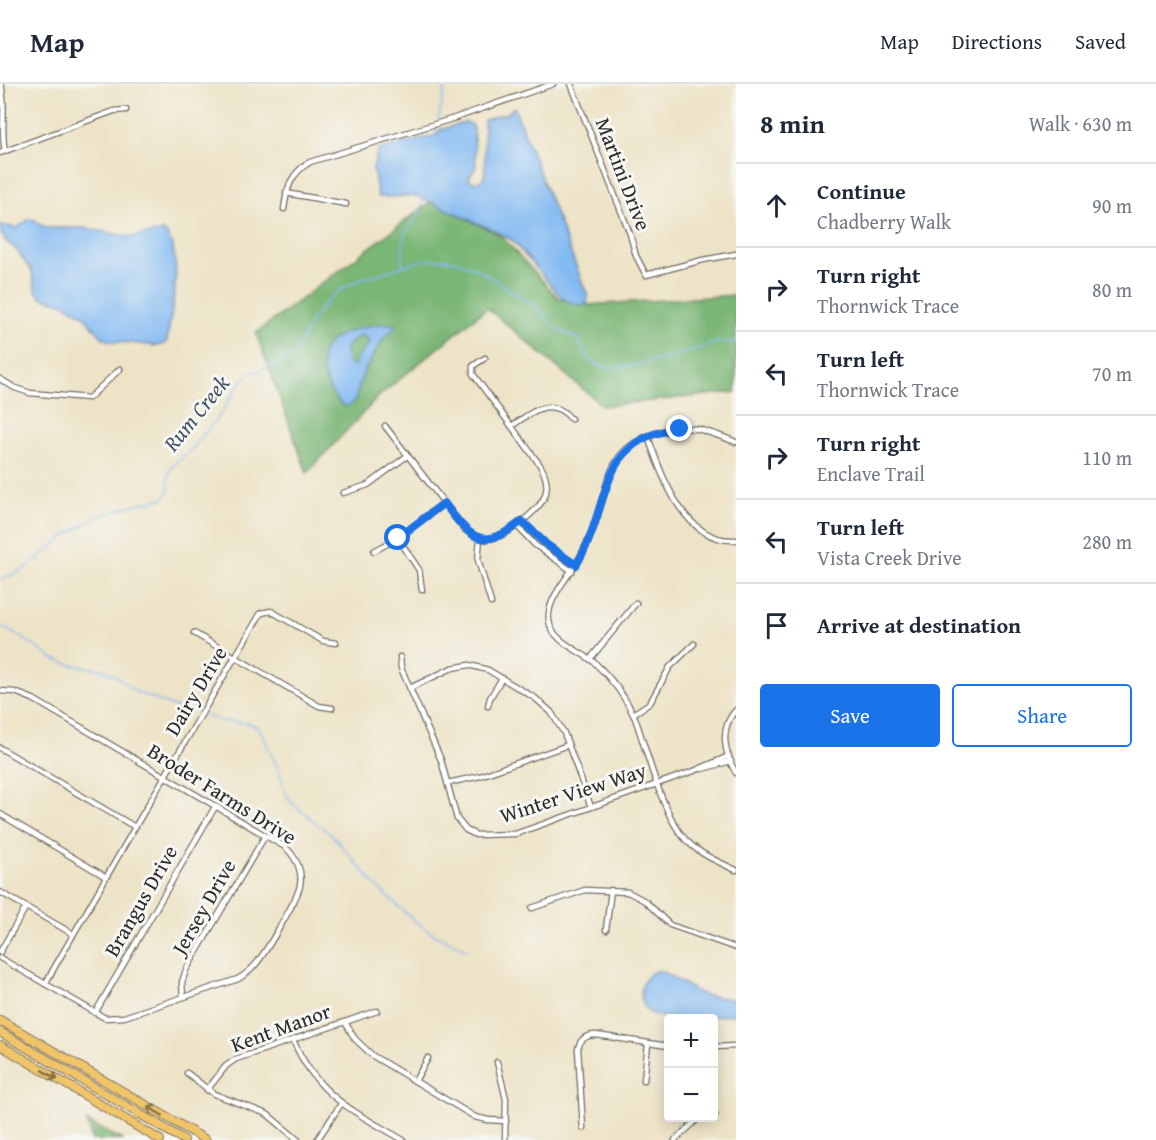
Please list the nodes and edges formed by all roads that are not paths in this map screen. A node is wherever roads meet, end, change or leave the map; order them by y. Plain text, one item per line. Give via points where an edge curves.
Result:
1 (1, 84) edge
2 (553, 84) edge
3 (571, 84) edge
4 (126, 110) dead end
5 (3, 152) edge
6 (286, 193) junction
7 (346, 204) dead end
8 (284, 209) dead end
9 (736, 254) edge
10 (485, 358) dead end
11 (120, 369) dead end
12 (0, 379) edge
13 (571, 419) dead end
14 (385, 426) dead end
15 (512, 426) junction
16 (648, 437) junction
17 (736, 442) edge
18 (407, 456) junction
19 (343, 493) dead end
20 (444, 503) junction
21 (522, 521) junction
22 (517, 526) junction
23 (398, 538) junction
24 (480, 538) junction
25 (736, 540) edge
26 (546, 544) junction
27 (374, 551) dead end
28 (543, 551) junction
29 (576, 565) junction
30 (572, 571) junction
31 (422, 590) dead end
32 (491, 603) dead end
33 (636, 603) dead end
34 (194, 633) dead end
35 (336, 643) dead end
36 (694, 644) dead end
37 (236, 657) junction
38 (400, 657) dead end
39 (590, 659) junction
40 (502, 678) junction
41 (410, 688) junction
42 (0, 691) edge
43 (488, 706) dead end
44 (332, 708) dead end
45 (736, 710) edge
46 (633, 714) junction
47 (568, 745) junction
48 (0, 748) edge
49 (730, 758) junction
50 (736, 773) edge
51 (165, 777) junction
52 (448, 783) junction
53 (658, 784) junction
54 (214, 807) junction
55 (591, 807) junction
56 (0, 814) edge
57 (135, 826) junction
58 (265, 836) junction
59 (736, 870) edge
60 (106, 877) junction
61 (611, 890) junction
62 (0, 892) edge
63 (26, 907) junction
64 (532, 908) dead end
65 (606, 930) dead end
66 (73, 934) junction
67 (736, 948) edge
68 (0, 952) edge
69 (0, 958) edge
70 (45, 984) junction
71 (183, 997) junction
72 (377, 1011) dead end
73 (95, 1013) junction
74 (0, 1020) edge
75 (345, 1022) junction
76 (0, 1032) edge
77 (292, 1040) junction
78 (648, 1044) junction
79 (0, 1045) edge
80 (664, 1046) edge
81 (736, 1046) edge
82 (718, 1047) edge
83 (429, 1058) dead end
84 (497, 1062) dead end
85 (187, 1073) dead end
86 (644, 1080) dead end
87 (415, 1081) junction
88 (207, 1090) junction
89 (341, 1104) junction
90 (506, 1121) junction
91 (695, 1122) edge
92 (583, 1128) dead end
93 (160, 1140) edge
94 (184, 1140) edge
95 (206, 1140) edge
96 (298, 1140) edge
97 (317, 1140) edge
98 (402, 1140) edge
99 (504, 1140) edge
100 (675, 1140) edge

1 - 5 street
2 - 6 street via 309,162 295,173
3 - 9 street, Martini Drive via 646,275
4 - 5 street
6 - 7 street
6 - 8 street
10 - 15 street via 473,366 474,374
11 - 12 street via 89,398 30,393
13 - 15 street via 559,409 545,407
14 - 18 street
15 - 21 street via 546,480 543,501
16 - 17 street via 690,429
16 - 25 street via 661,472 689,521 705,533
16 - 29 street via 630,446 616,462 591,536
18 - 19 street via 370,484
18 - 20 street
20 - 23 street
20 - 24 street via 463,528
21 - 22 street
21 - 26 street
22 - 24 street via 497,537
22 - 28 street
23 - 27 street
23 - 31 street via 419,570
24 - 32 street via 478,560
26 - 28 street
26 - 29 street
28 - 30 street
29 - 30 street
30 - 39 street via 550,604 549,620 556,636
33 - 39 street
34 - 37 street
35 - 37 street, Dairy Drive via 323,641 268,610 261,613
36 - 46 street via 668,670 650,703
37 - 44 street via 319,705
37 - 51 street, Dairy Drive
38 - 41 street, Winter View Way via 399,664
39 - 46 street via 619,691
40 - 41 street via 483,668 464,665
40 - 43 street
40 - 47 street via 546,707 560,725
41 - 52 street, Winter View Way
42 - 51 street, Broder Farms Drive via 33,699
45 - 49 street via 726,724 724,739
46 - 53 street
47 - 52 street
47 - 55 street
48 - 57 street
49 - 50 street
49 - 53 street, Winter View Way
51 - 54 street, Broder Farms Drive
51 - 57 street, Dairy Drive
52 - 55 street, Winter View Way via 458,822 479,835 512,834
53 - 55 street, Winter View Way
53 - 59 street via 671,819 684,839
54 - 58 street, Broder Farms Drive
54 - 73 street, Brangus Drive
56 - 60 street
57 - 60 street, Dairy Drive
58 - 71 street, Jersey Drive via 186,970
58 - 71 street, Broder Farms Drive via 294,857 301,879 298,893 249,972
60 - 66 street, Dairy Drive
61 - 64 street via 585,890
61 - 65 street
61 - 67 street via 640,897 670,925
62 - 63 street
63 - 66 street
63 - 68 street
66 - 70 street, Dairy Drive
69 - 70 street, Broder Farms Drive
70 - 73 street, Broder Farms Drive
71 - 73 street, Broder Farms Drive via 113,1019
72 - 75 street, Kent Manor
95 -> 74 highway
75 - 77 street, Kent Manor
75 - 87 street via 365,1050
76 - 94 highway
77 - 88 street, Kent Manor via 236,1059
77 - 89 street via 309,1072
78 - 80 street
78 - 86 street
78 - 92 street via 593,1035 580,1041
79 -> 93 highway
81 - 82 street
83 - 87 street
84 - 90 street via 506,1092
85 - 88 street
87 - 90 street via 476,1117
88 - 96 street via 267,1114
89 - 97 street
89 - 98 street
90 - 99 street
91 - 100 street

